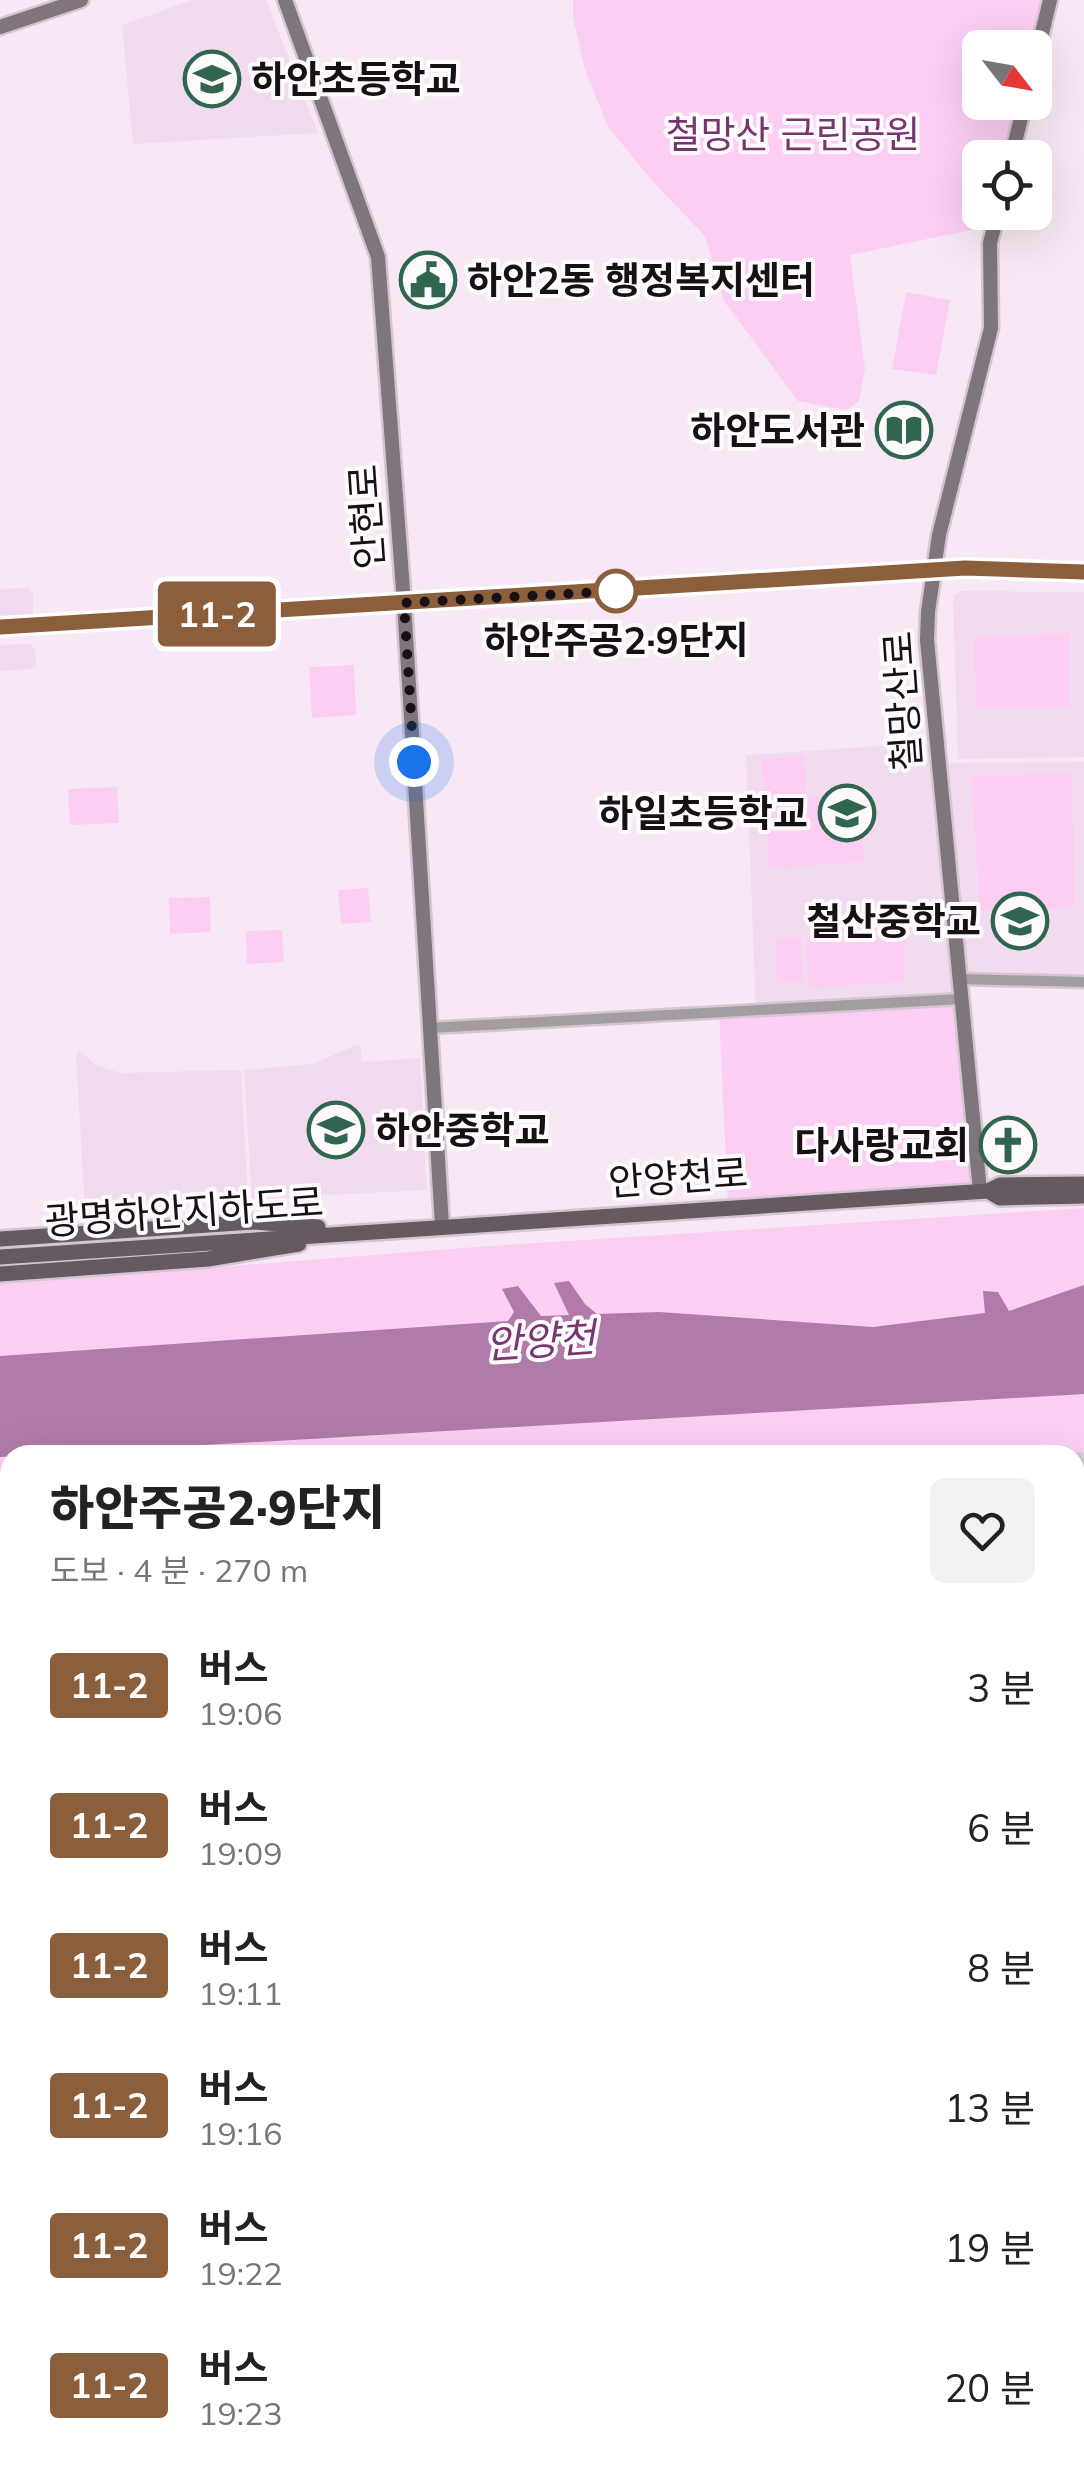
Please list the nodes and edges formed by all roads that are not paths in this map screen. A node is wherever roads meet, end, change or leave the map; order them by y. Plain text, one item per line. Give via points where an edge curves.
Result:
1 (81, 0) edge
2 (285, 0) edge
3 (1050, 0) edge
4 (0, 27) edge
5 (1043, 30) edge
6 (993, 230) edge
7 (934, 572) junction
8 (1084, 572) edge
9 (404, 603) junction
10 (0, 627) edge
11 (960, 978) junction
12 (1084, 982) edge
13 (962, 998) junction
14 (430, 1028) junction
15 (1084, 1184) edge
16 (984, 1191) junction
17 (1084, 1196) edge
18 (442, 1225) junction
19 (372, 1230) junction
20 (0, 1239) edge
21 (0, 1257) edge
22 (0, 1274) edge

1 - 4 street
2 - 9 street, 안현로 via 378,257
3 - 5 street
6 - 7 street, 철망산로 via 990,328
7 - 8 street
7 - 9 street
7 - 11 street, 철망산로 via 929,666
9 - 10 street
9 - 14 street, 안현로
11 - 12 street
11 - 13 street, 철망산로
13 - 14 street
13 - 16 street, 철망산로
14 - 18 street, 안현로
15 - 16 main road
16 - 17 main road via 1000,1198
16 - 18 main road, 안양천로
18 - 19 main road, 안양천로
19 - 20 main road via 253,1222
19 - 21 main road, 광명하안지하도로
19 - 22 main road via 208,1259

